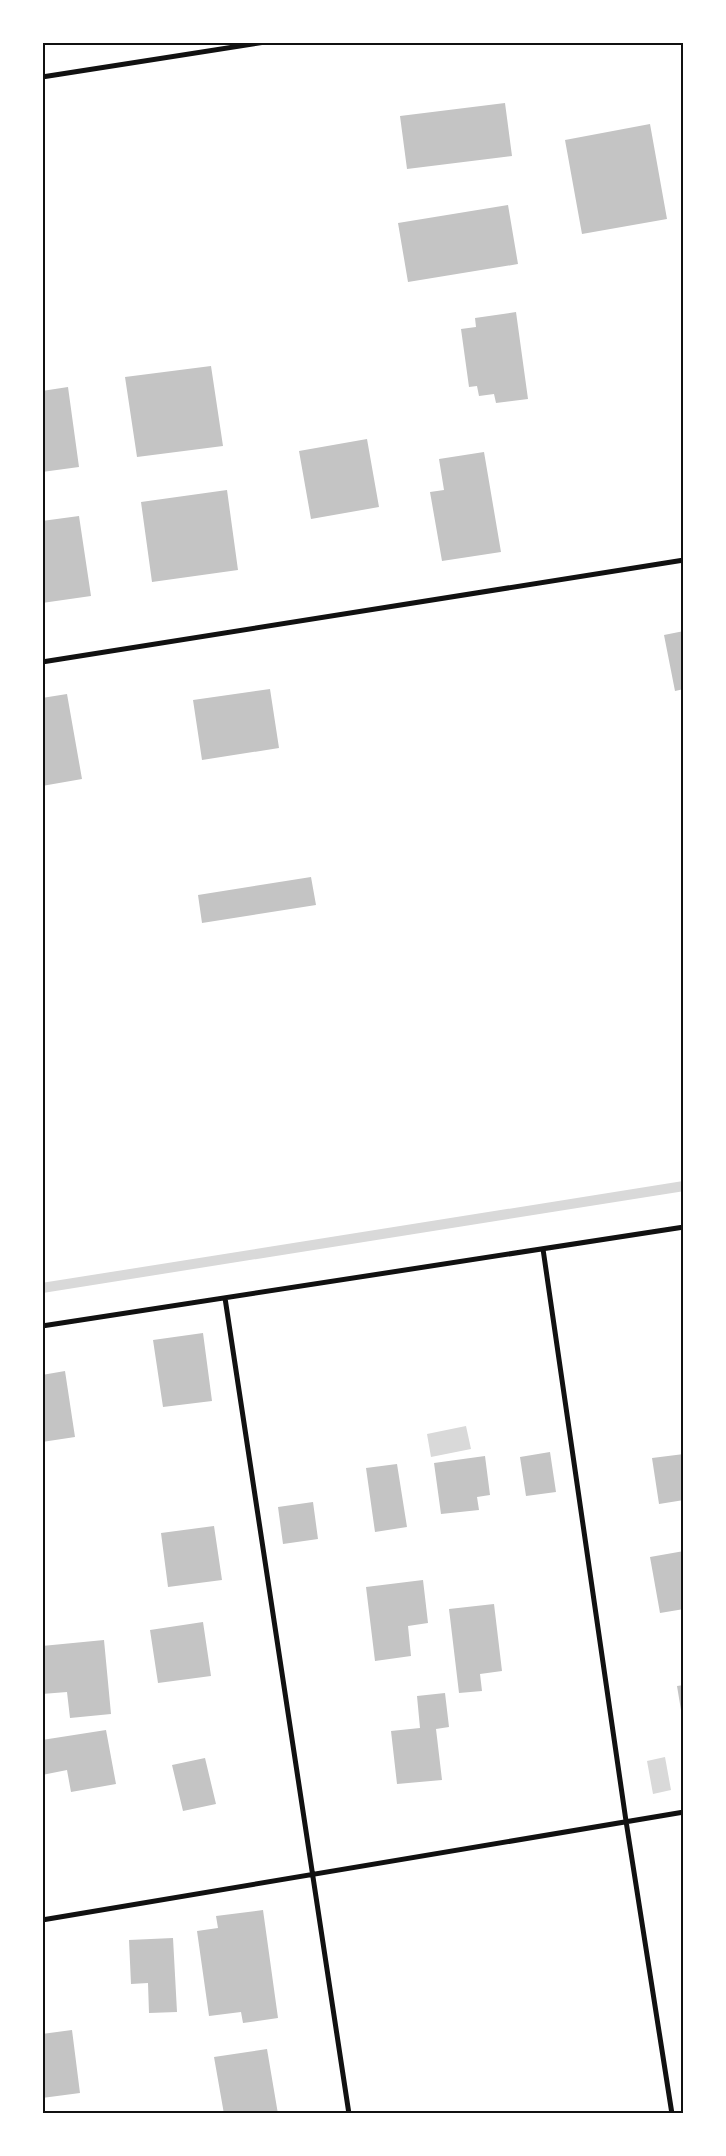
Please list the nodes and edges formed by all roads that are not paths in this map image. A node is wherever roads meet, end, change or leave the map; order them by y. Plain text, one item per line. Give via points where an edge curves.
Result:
1 (265, 42) edge
2 (42, 77) edge
3 (684, 560) edge
4 (42, 662) edge
5 (684, 1226) edge
6 (542, 1249) junction
7 (225, 1298) junction
8 (42, 1326) edge
9 (684, 1812) edge
10 (626, 1821) junction
11 (312, 1875) junction
12 (42, 1920) edge
13 (349, 2114) edge
14 (672, 2114) edge

1 - 2 street
3 - 4 street
5 - 6 street
6 - 7 street
6 - 10 street
7 - 8 street
7 - 11 street
9 - 10 street
10 - 11 street
10 - 14 street
11 - 12 street
11 - 13 street

